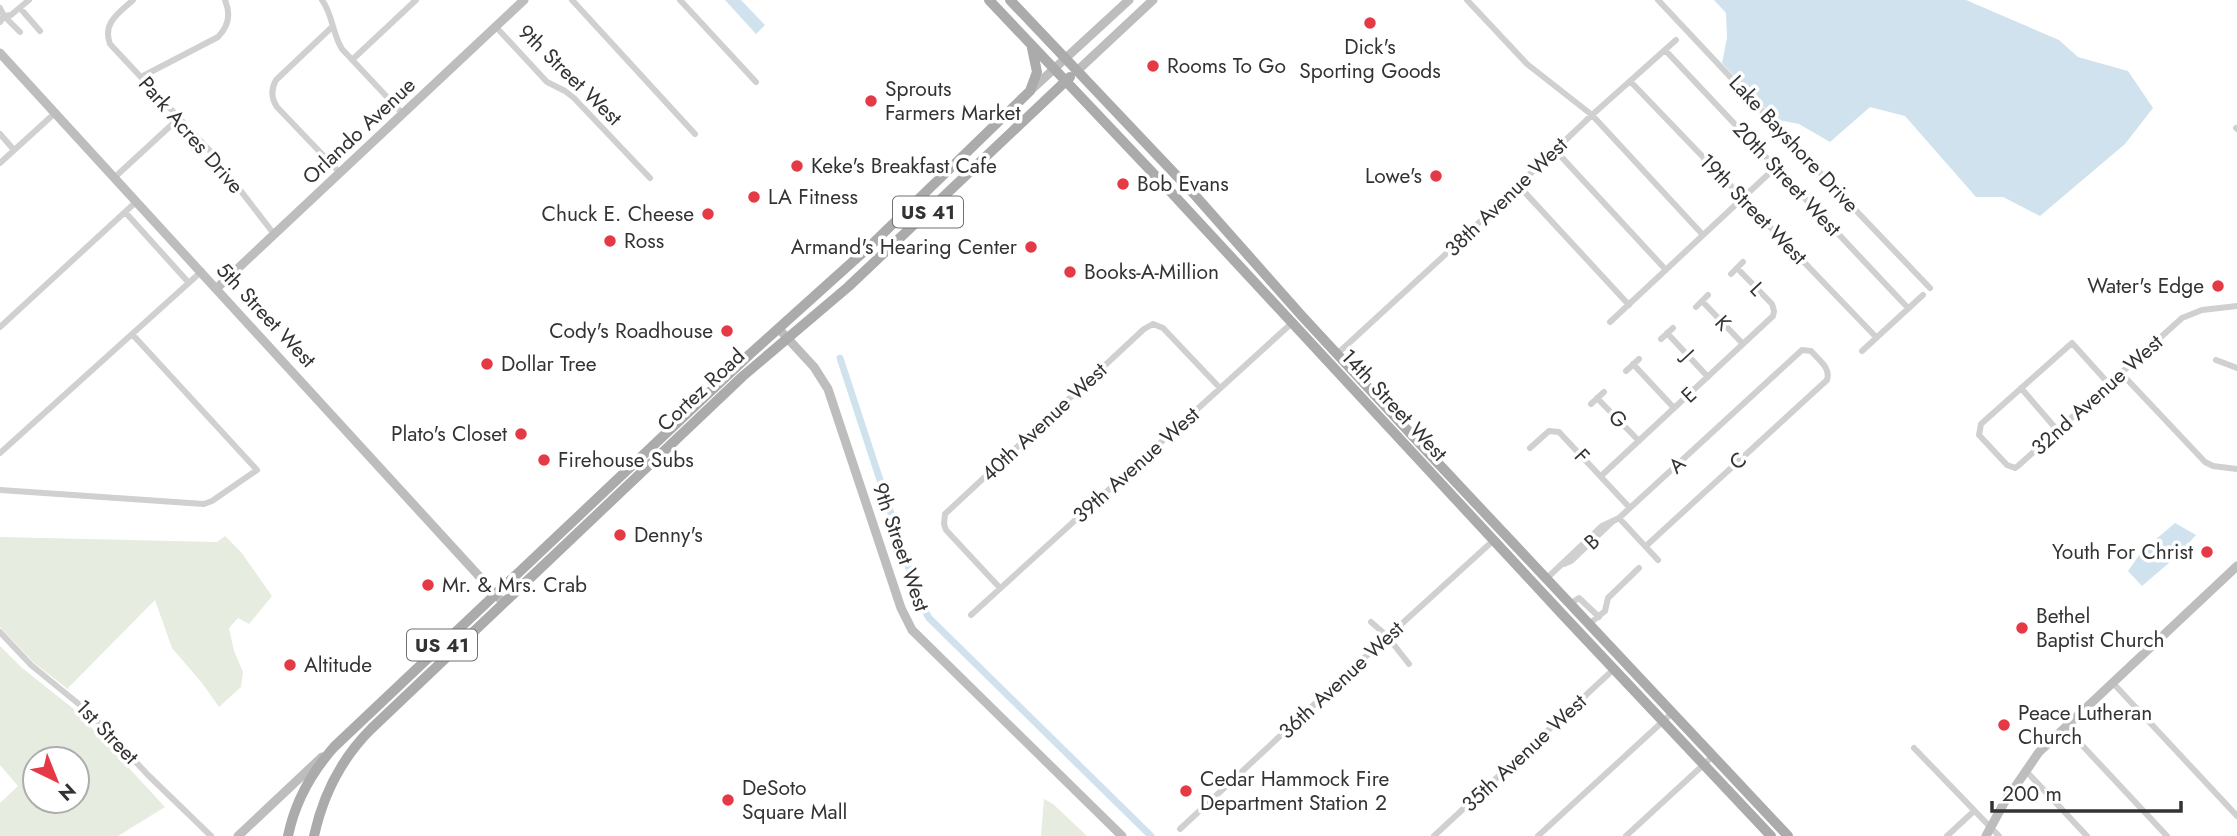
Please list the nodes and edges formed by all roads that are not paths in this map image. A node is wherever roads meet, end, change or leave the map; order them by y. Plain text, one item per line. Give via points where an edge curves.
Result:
1 (29, 0) edge
2 (134, 0) edge
3 (225, 0) edge
4 (322, 0) edge
5 (416, 0) edge
6 (524, 0) edge
7 (572, 0) edge
8 (680, 0) edge
9 (989, 0) edge
10 (1010, 0) edge
11 (1129, 0) edge
12 (1153, 0) edge
13 (1467, 0) edge
14 (1658, 0) edge
15 (0, 8) edge
16 (20, 8) junction
17 (2, 19) edge
18 (332, 27) junction
19 (496, 27) junction
20 (20, 32) dead end
21 (40, 32) dead end
22 (1676, 40) dead end
23 (1032, 47) junction
24 (1665, 50) junction
25 (0, 53) edge
26 (1064, 59) junction
27 (352, 60) junction
28 (1053, 69) junction
29 (1077, 71) junction
30 (141, 77) junction
31 (1630, 81) junction
32 (756, 82) dead end
33 (1065, 82) junction
34 (1030, 91) junction
35 (55, 113) junction
36 (403, 114) junction
37 (1591, 115) junction
38 (179, 118) junction
39 (0, 134) edge
40 (695, 134) dead end
41 (14, 150) junction
42 (1555, 150) junction
43 (0, 163) edge
44 (1776, 167) junction
45 (340, 173) junction
46 (115, 177) junction
47 (650, 178) dead end
48 (1159, 180) junction
49 (1518, 185) junction
50 (1743, 198) junction
51 (136, 201) junction
52 (125, 212) junction
53 (1215, 219) junction
54 (274, 234) junction
55 (1703, 236) junction
56 (1744, 262) dead end
57 (1737, 268) junction
58 (1665, 270) junction
59 (202, 271) junction
60 (1731, 274) dead end
61 (189, 283) junction
62 (217, 288) junction
63 (1930, 288) dead end
64 (1923, 295) dead end
65 (1629, 305) junction
66 (2237, 306) edge
67 (1696, 307) dead end
68 (1908, 308) junction
69 (1774, 311) joint
70 (1301, 315) junction
71 (1610, 322) dead end
72 (1292, 323) junction
73 (0, 327) edge
74 (783, 333) junction
75 (132, 334) junction
76 (1876, 337) junction
77 (1661, 339) dead end
78 (1743, 344) junction
79 (1807, 349) joint
80 (1861, 351) dead end
81 (1337, 354) junction
82 (2216, 360) dead end
83 (2237, 368) edge
84 (1626, 370) dead end
85 (2121, 373) junction
86 (1708, 377) junction
87 (1363, 381) junction
88 (2109, 384) junction
89 (1220, 388) junction
90 (2021, 388) junction
91 (1604, 391) dead end
92 (1361, 398) junction
93 (1597, 398) junction
94 (1591, 404) dead end
95 (1674, 408) junction
96 (2059, 431) junction
97 (1639, 442) junction
98 (1530, 448) dead end
99 (0, 453) edge
100 (641, 457) junction
101 (649, 466) junction
102 (2237, 469) edge
103 (1601, 476) junction
104 (0, 490) edge
105 (1630, 508) junction
106 (1619, 518) junction
107 (566, 528) junction
108 (1503, 532) junction
109 (574, 537) junction
110 (1494, 540) junction
111 (1646, 546) junction
112 (1658, 560) dead end
113 (1639, 568) dead end
114 (2235, 571) edge
115 (1546, 579) junction
116 (1000, 588) junction
117 (500, 598) junction
118 (1570, 604) junction
119 (971, 615) dead end
120 (1599, 617) junction
121 (1371, 622) dead end
122 (1589, 624) junction
123 (0, 632) edge
124 (1387, 636) junction
125 (1409, 664) dead end
126 (1614, 669) junction
127 (2112, 682) junction
128 (1672, 713) junction
129 (1663, 722) junction
130 (2064, 727) junction
131 (334, 747) junction
132 (1914, 748) dead end
133 (1713, 756) junction
134 (1703, 764) junction
135 (2025, 770) junction
136 (1974, 811) junction
137 (2237, 816) edge
138 (1180, 829) dead end
139 (1988, 832) edge
140 (211, 836) edge
141 (238, 836) edge
142 (288, 836) edge
143 (314, 836) edge
144 (1122, 836) edge
145 (1434, 836) edge
146 (1538, 836) edge
147 (1626, 836) edge
148 (1771, 836) edge
149 (1788, 836) edge
150 (1947, 836) edge
151 (1999, 836) edge
152 (2087, 836) edge
153 (2167, 836) edge

1 - 16 street
2 - 30 street, Park Acres Drive via 112,20 107,37
3 - 30 street via 229,20 218,37
4 - 18 street
5 - 27 street
6 - 19 street, Orlando Avenue
7 - 40 street
8 - 32 street
9 - 23 main road, 14th Street West
10 - 26 main road, 14th Street West
11 - 26 street, Cortez Road
12 - 29 street, Cortez Road
13 - 37 street via 1527,64
14 - 63 street, Lake Bayshore Drive
15 - 17 street
16 - 17 street
16 - 21 street
17 - 20 street
18 - 27 street
18 - 45 street via 276,80 272,94 277,107
19 - 36 street, Orlando Avenue
19 - 47 street, 9th Street West via 547,82 574,98
22 - 24 street, 38th Avenue West
23 - 28 main road, 14th Street West
23 - 34 main road via 1037,72
24 - 31 street, 38th Avenue West
24 - 44 street, 20th Street West
25 - 35 street, 5th Street West
26 - 28 street, Cortez Road
26 - 29 main road, 14th Street West
27 - 36 street
28 - 33 main road, 14th Street West
28 - 34 street, Cortez Road
29 - 33 main road, Cortez Road / US 41
29 - 53 main road, 14th Street West
30 - 38 street, Park Acres Drive
31 - 37 street, 38th Avenue West
31 - 50 street, 19th Street West
33 - 48 main road, 14th Street West
33 - 74 main road, Cortez Road / US 41 via 848,287
34 - 74 main road, Cortez Road / US 41
35 - 41 street
35 - 46 street, 5th Street West
36 - 45 street, Orlando Avenue
37 - 42 street, 38th Avenue West
37 - 55 street
38 - 46 street
38 - 54 street, Park Acres Drive
39 - 41 street
41 - 43 street
42 - 49 street, 38th Avenue West
42 - 58 street
44 - 50 street
44 - 68 street, 20th Street West
45 - 54 street, Orlando Avenue
46 - 51 street, 5th Street West
48 - 53 main road via 1171,180
48 - 72 main road, 14th Street West
49 - 65 street
49 - 81 street, 38th Avenue West
50 - 55 street
50 - 76 street, 19th Street West
51 - 52 street
51 - 59 street, 5th Street West
52 - 61 street, 5th Street West
52 - 73 street
53 - 70 main road, 14th Street West
54 - 62 street, Orlando Avenue
55 - 58 street
56 - 57 street, L
57 - 60 street, L
57 - 69 street, L
58 - 65 street
59 - 61 street
59 - 62 street, 5th Street West
61 - 75 street
62 - 117 street, 5th Street West
64 - 68 street
65 - 71 street
66 - 85 street, 32nd Avenue West via 2202,310 2182,318
67 - 78 street, K via 1705,298
68 - 76 street
69 - 78 street, E
70 - 72 street, 39th Avenue West
70 - 81 main road, 14th Street West
72 - 89 street, 39th Avenue West
72 - 92 main road, 14th Street West
74 - 100 main road, Cortez Road / US 41
74 - 101 main road, Cortez Road / US 41
74 - 144 street, 9th Street West via 828,389 912,630
75 - 99 street
75 - 104 street via 257,470 204,504
76 - 80 street
77 - 86 street, J via 1670,330
78 - 86 street, E
79 - 105 street, A
79 - 111 street, C via 1827,368 1827,380
81 - 87 main road, 14th Street West
82 - 83 street
84 - 95 street via 1636,361
85 - 88 street, 32nd Avenue West
85 - 102 street via 2206,462
86 - 95 street, E
87 - 92 street
87 - 108 main road, 14th Street West
88 - 90 street via 2072,343
88 - 96 street, 32nd Avenue West
89 - 116 street, 39th Avenue West
89 - 116 street, 40th Avenue West via 1158,325 1144,329 945,514 944,524
90 - 96 street
90 - 96 street, 32nd Avenue West via 1979,428 1981,438 2010,467 2018,466
91 - 93 street, G
92 - 110 main road, 14th Street West
93 - 94 street, G
93 - 97 street, G
95 - 97 street, E
97 - 103 street, E
98 - 103 street, F via 1549,430 1556,430
100 - 101 street
100 - 107 main road, Cortez Road / US 41
101 - 109 main road, Cortez Road / US 41
103 - 105 street, F
105 - 106 street, A
106 - 111 street
106 - 115 street, A via 1602,526
107 - 109 street
107 - 117 main road, Cortez Road / US 41
108 - 110 street, 36th Avenue West
108 - 115 main road, 14th Street West
109 - 117 main road, Cortez Road / US 41
110 - 124 street, 36th Avenue West
110 - 126 main road, 14th Street West
111 - 112 street
113 - 120 street via 1608,598
114 - 127 street
115 - 118 main road, 14th Street West
116 - 119 street, 39th Avenue West
117 - 131 main road, Cortez Road / US 41
117 - 143 main road, Cortez Road / US 41 via 356,746 331,785
118 - 120 street via 1579,598
118 - 122 main road, 14th Street West
120 - 122 street
121 - 124 street
122 - 128 main road, 14th Street West
123 - 140 street, 1st Street via 31,665 91,714
124 - 125 street
124 - 138 street, 36th Avenue West
126 - 129 main road, 14th Street West
126 - 145 street, 35th Avenue West
127 - 130 street
127 - 137 street
128 - 129 street
128 - 133 main road, 14th Street West
129 - 134 main road, 14th Street West
129 - 146 street
130 - 135 street
130 - 153 street
131 - 141 street
131 - 142 main road, Cortez Road / US 41 via 304,789
132 - 136 street
133 - 134 street
133 - 149 main road, 14th Street West
134 - 147 street
134 - 148 main road, 14th Street West
135 - 139 street
135 - 152 street
136 - 139 street
136 - 150 street
139 - 151 street

